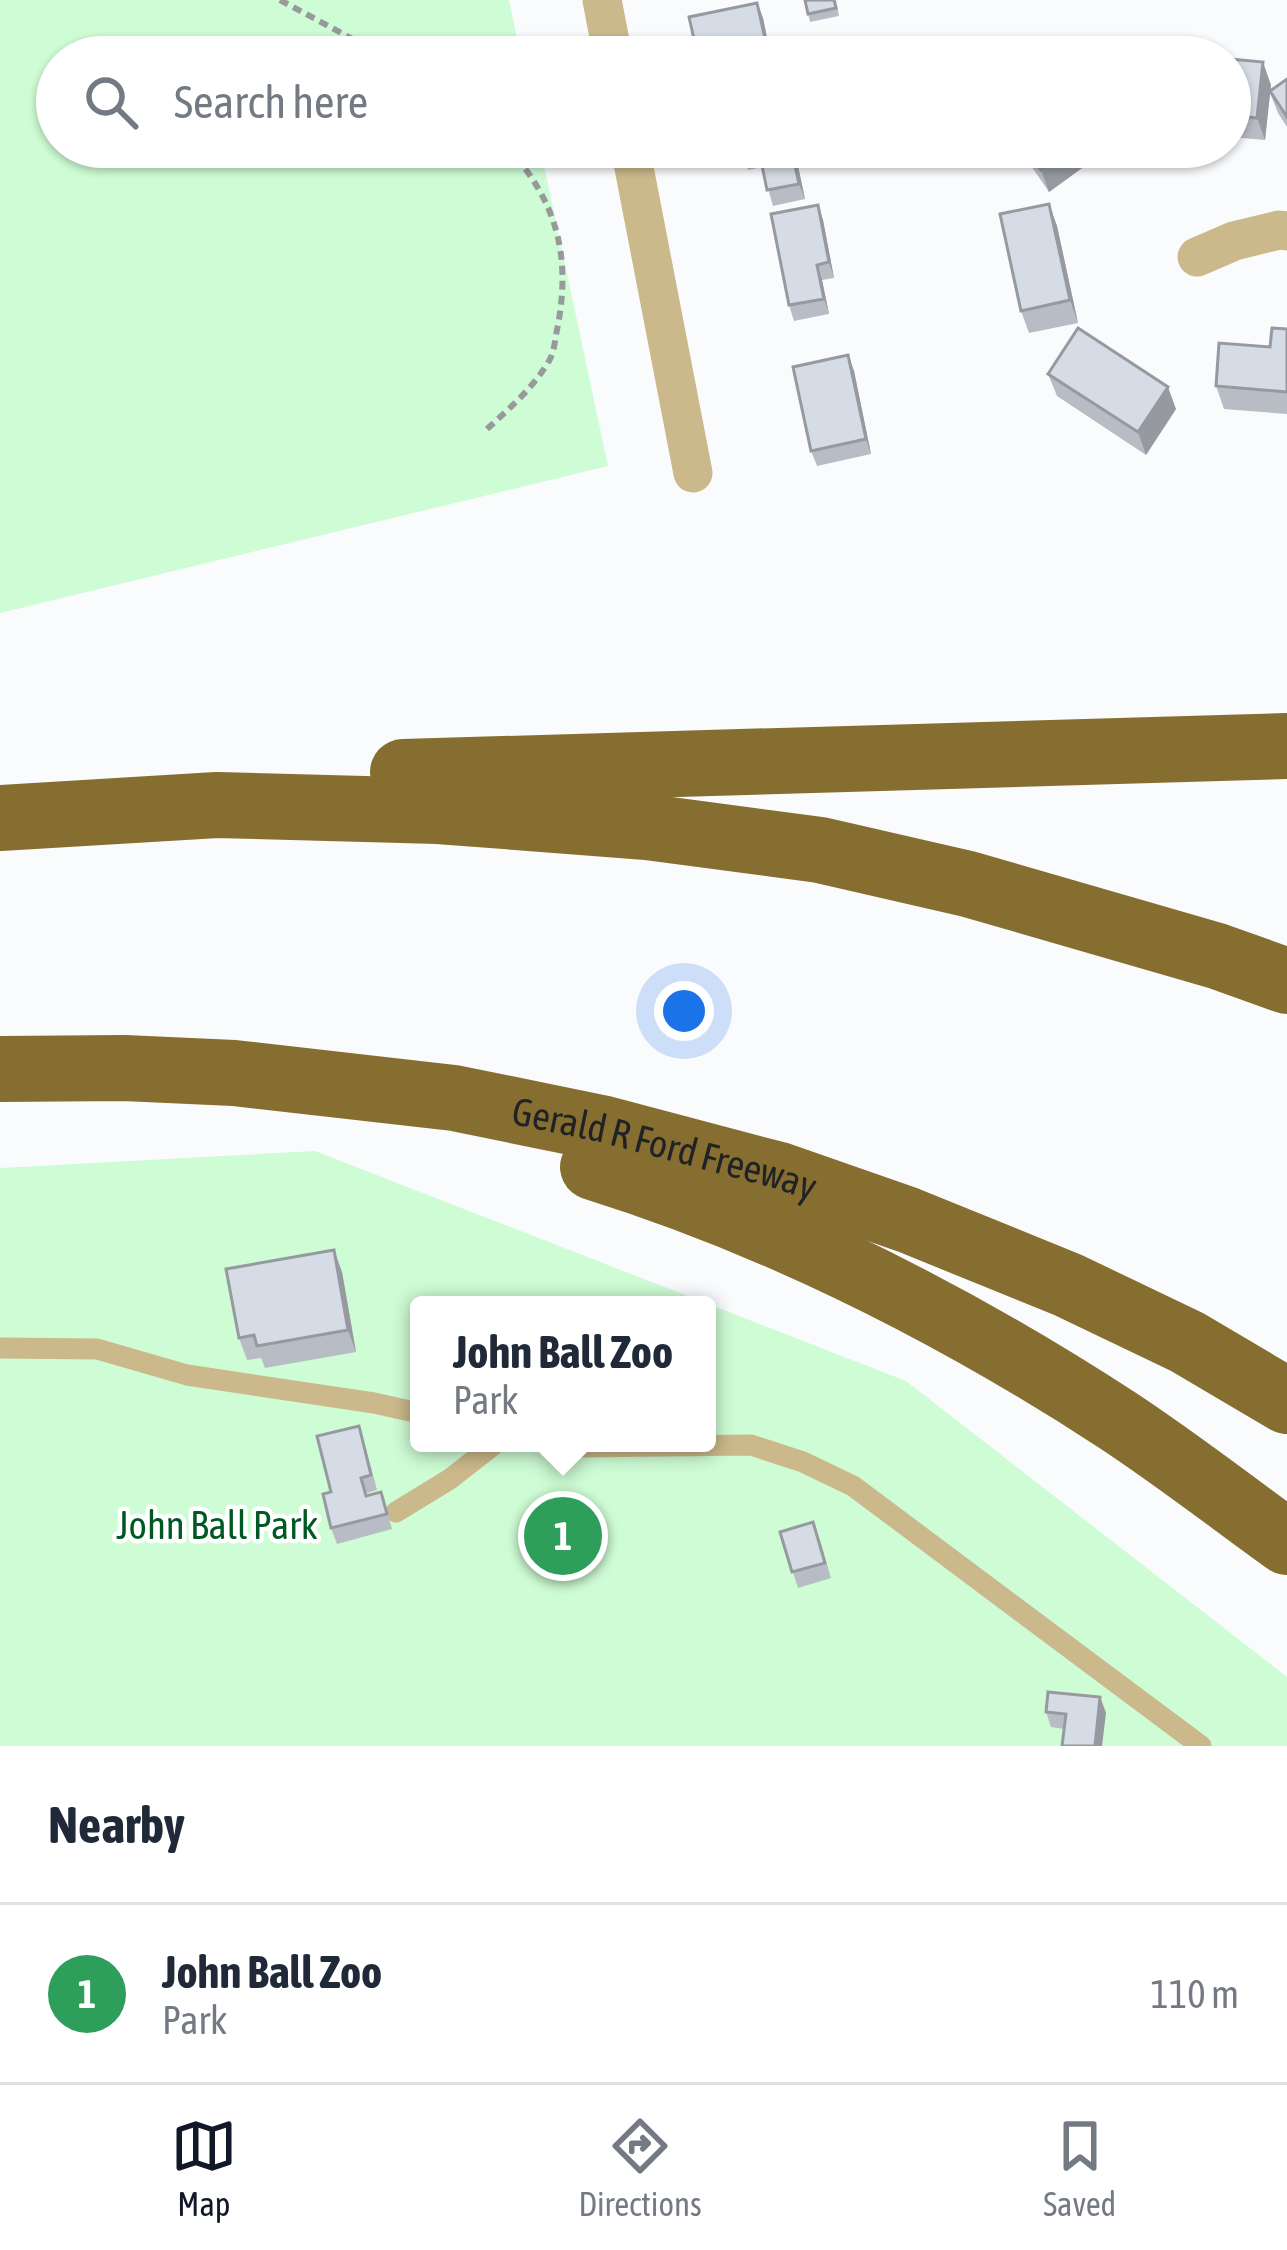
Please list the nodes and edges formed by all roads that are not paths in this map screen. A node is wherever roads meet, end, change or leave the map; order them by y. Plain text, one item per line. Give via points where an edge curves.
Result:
1 (602, 0) edge
2 (609, 36) edge
3 (634, 168) edge
4 (1287, 231) edge
5 (1197, 257) dead end
6 (693, 472) dead end
7 (1287, 746) edge
8 (0, 815) edge
9 (1287, 981) edge
10 (0, 1069) edge
11 (344, 1086) junction
12 (0, 1348) edge
13 (1287, 1401) edge
14 (410, 1411) edge
15 (716, 1445) edge
16 (484, 1452) edge
17 (396, 1512) dead end
18 (1287, 1542) edge
19 (1201, 1746) edge

1 - 2 street
3 - 6 street
4 - 5 street
7 - 8 highway via 98,782
8 - 9 highway via 217,805 438,811 668,830 820,850 968,884
10 - 11 highway, Gerald R Ford Freeway via 234,1073
11 - 13 highway, Gerald R Ford Freeway via 580,1123 779,1175 1068,1285
11 - 18 highway via 650,1185 932,1308 1118,1420
12 - 14 lane via 97,1349 188,1375
15 - 19 lane via 751,1444 853,1486
16 - 17 lane

